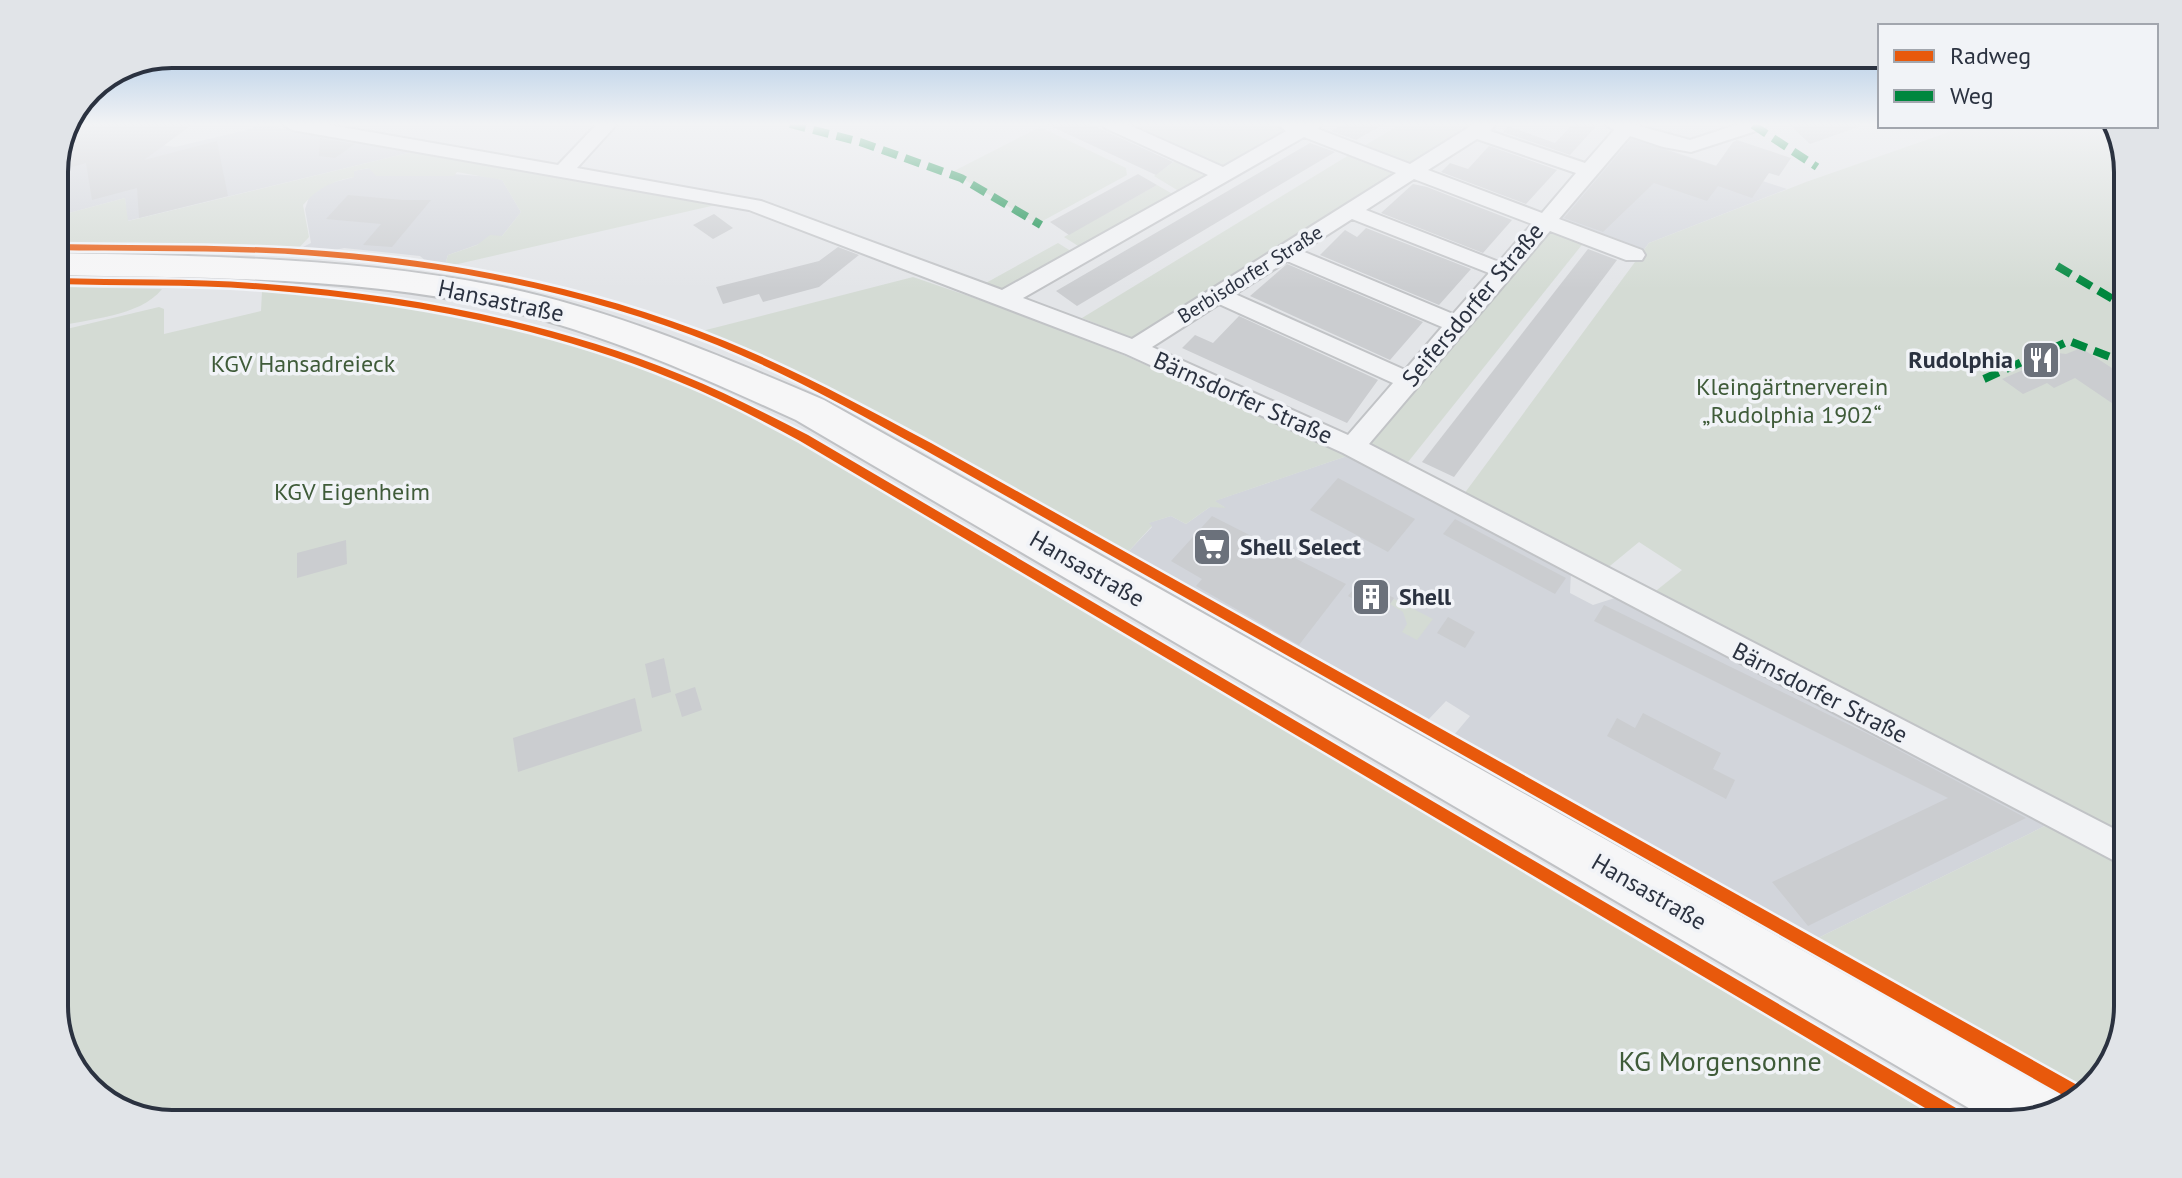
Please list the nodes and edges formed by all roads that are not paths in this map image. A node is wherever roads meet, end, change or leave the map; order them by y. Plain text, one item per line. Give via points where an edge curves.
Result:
1 (613, 179) edge
2 (1217, 179) edge
3 (1399, 179) edge
4 (1433, 179) edge
5 (1582, 179) edge
6 (1349, 211) junction
7 (1544, 221) junction
8 (1284, 252) junction
9 (1634, 255) dead end
10 (68, 264) edge
11 (1503, 271) junction
12 (1217, 295) junction
13 (1002, 300) junction
14 (1458, 325) junction
15 (1134, 348) junction
16 (1409, 381) junction
17 (1352, 447) junction
18 (2114, 846) edge
19 (2026, 1108) edge

1 - 13 street, Bärnsdorfer Straße via 754,205
2 - 13 street
3 - 6 street, Berbisdorfer Straße
4 - 7 street
5 - 7 street, Seifersdorfer Straße
6 - 8 street, Berbisdorfer Straße
6 - 11 street
7 - 9 street
7 - 11 street, Seifersdorfer Straße
8 - 12 street, Berbisdorfer Straße
8 - 14 street
10 - 19 main road, Hansastraße via 276,269 390,279 560,313 677,350 810,410
11 - 14 street, Seifersdorfer Straße
12 - 15 street, Berbisdorfer Straße
12 - 16 street
13 - 15 street, Bärnsdorfer Straße
14 - 16 street, Seifersdorfer Straße
15 - 17 street, Bärnsdorfer Straße
16 - 17 street, Seifersdorfer Straße
17 - 18 street, Bärnsdorfer Straße

